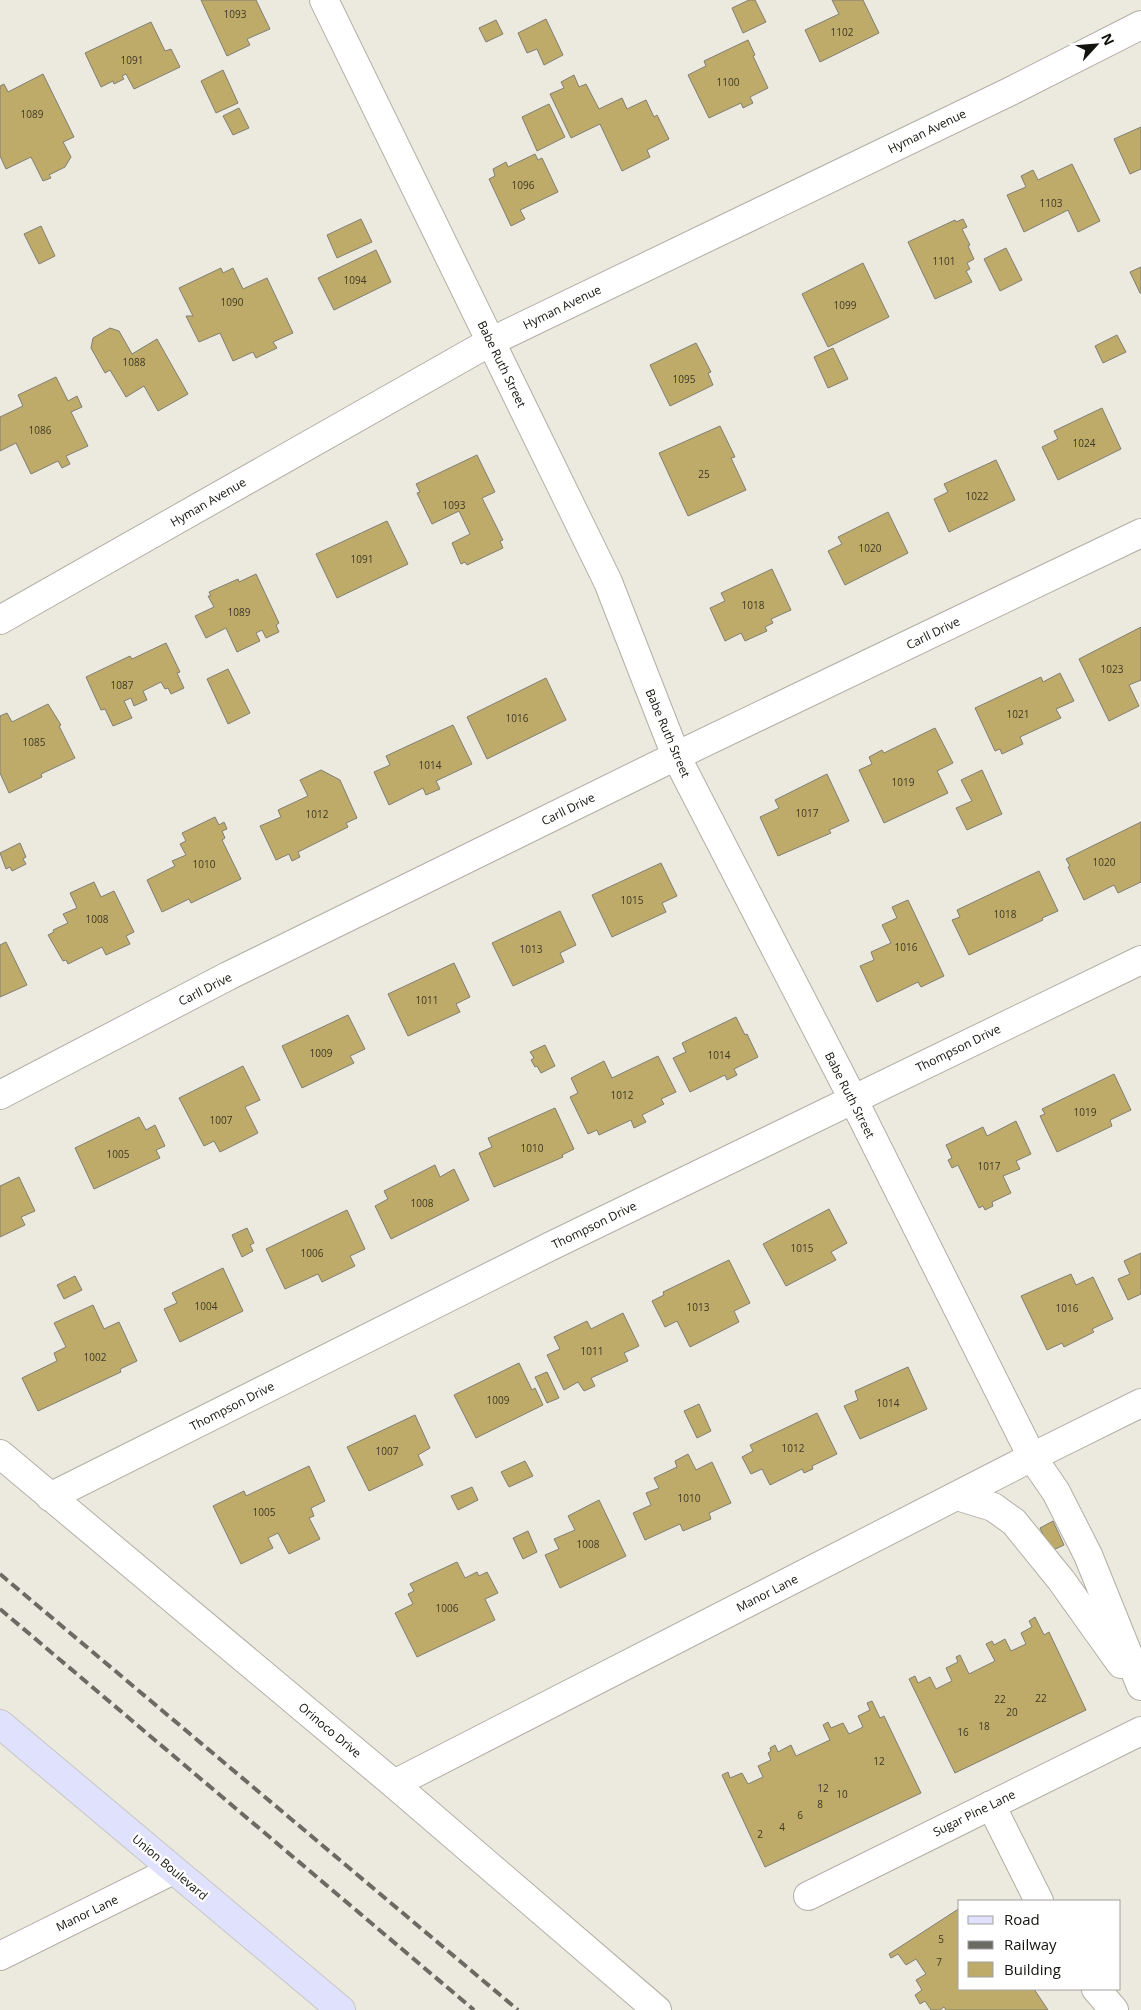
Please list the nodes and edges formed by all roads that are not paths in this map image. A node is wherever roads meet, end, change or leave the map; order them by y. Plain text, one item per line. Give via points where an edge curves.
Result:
1 (324, 0) edge
2 (1141, 25) edge
3 (490, 342) junction
4 (1141, 533) edge
5 (0, 620) edge
6 (676, 756) junction
7 (1141, 960) edge
8 (0, 1096) edge
9 (853, 1099) junction
10 (1141, 1403) edge
11 (0, 1454) edge
12 (1032, 1456) junction
13 (957, 1496) junction
14 (50, 1497) junction
15 (1141, 1686) edge
16 (1141, 1692) edge
17 (0, 1724) edge
18 (1141, 1731) edge
19 (394, 1784) junction
20 (991, 1805) junction
21 (173, 1870) junction
22 (808, 1896) dead end
23 (1038, 1900) edge
24 (0, 1956) edge
25 (1097, 1990) edge
26 (341, 2010) edge
27 (657, 2010) edge
28 (1114, 2010) edge

1 - 3 street, Babe Ruth Street
2 - 3 street, Hyman Avenue
3 - 5 street, Hyman Avenue
3 - 6 street, Babe Ruth Street via 608,582
4 - 6 street, Carll Drive
6 - 8 street, Carll Drive via 228,976
6 - 9 street, Babe Ruth Street
7 - 9 street, Thompson Drive
9 - 12 street, Babe Ruth Street
9 - 14 street, Thompson Drive
10 - 12 street, Manor Lane
11 - 14 street, Orinoco Drive
12 - 13 street, Manor Lane
12 - 15 street, Babe Ruth Street via 1056,1492 1088,1556
13 - 16 street via 993,1507 1014,1522 1061,1580
13 - 19 street, Manor Lane
14 - 19 street, Orinoco Drive
17 - 21 main road, Union Boulevard
18 - 20 street, Sugar Pine Lane
19 - 27 street, Orinoco Drive
20 - 22 street, Sugar Pine Lane
20 - 23 street
21 - 24 street, Manor Lane
21 - 26 main road, Union Boulevard
25 - 28 street

